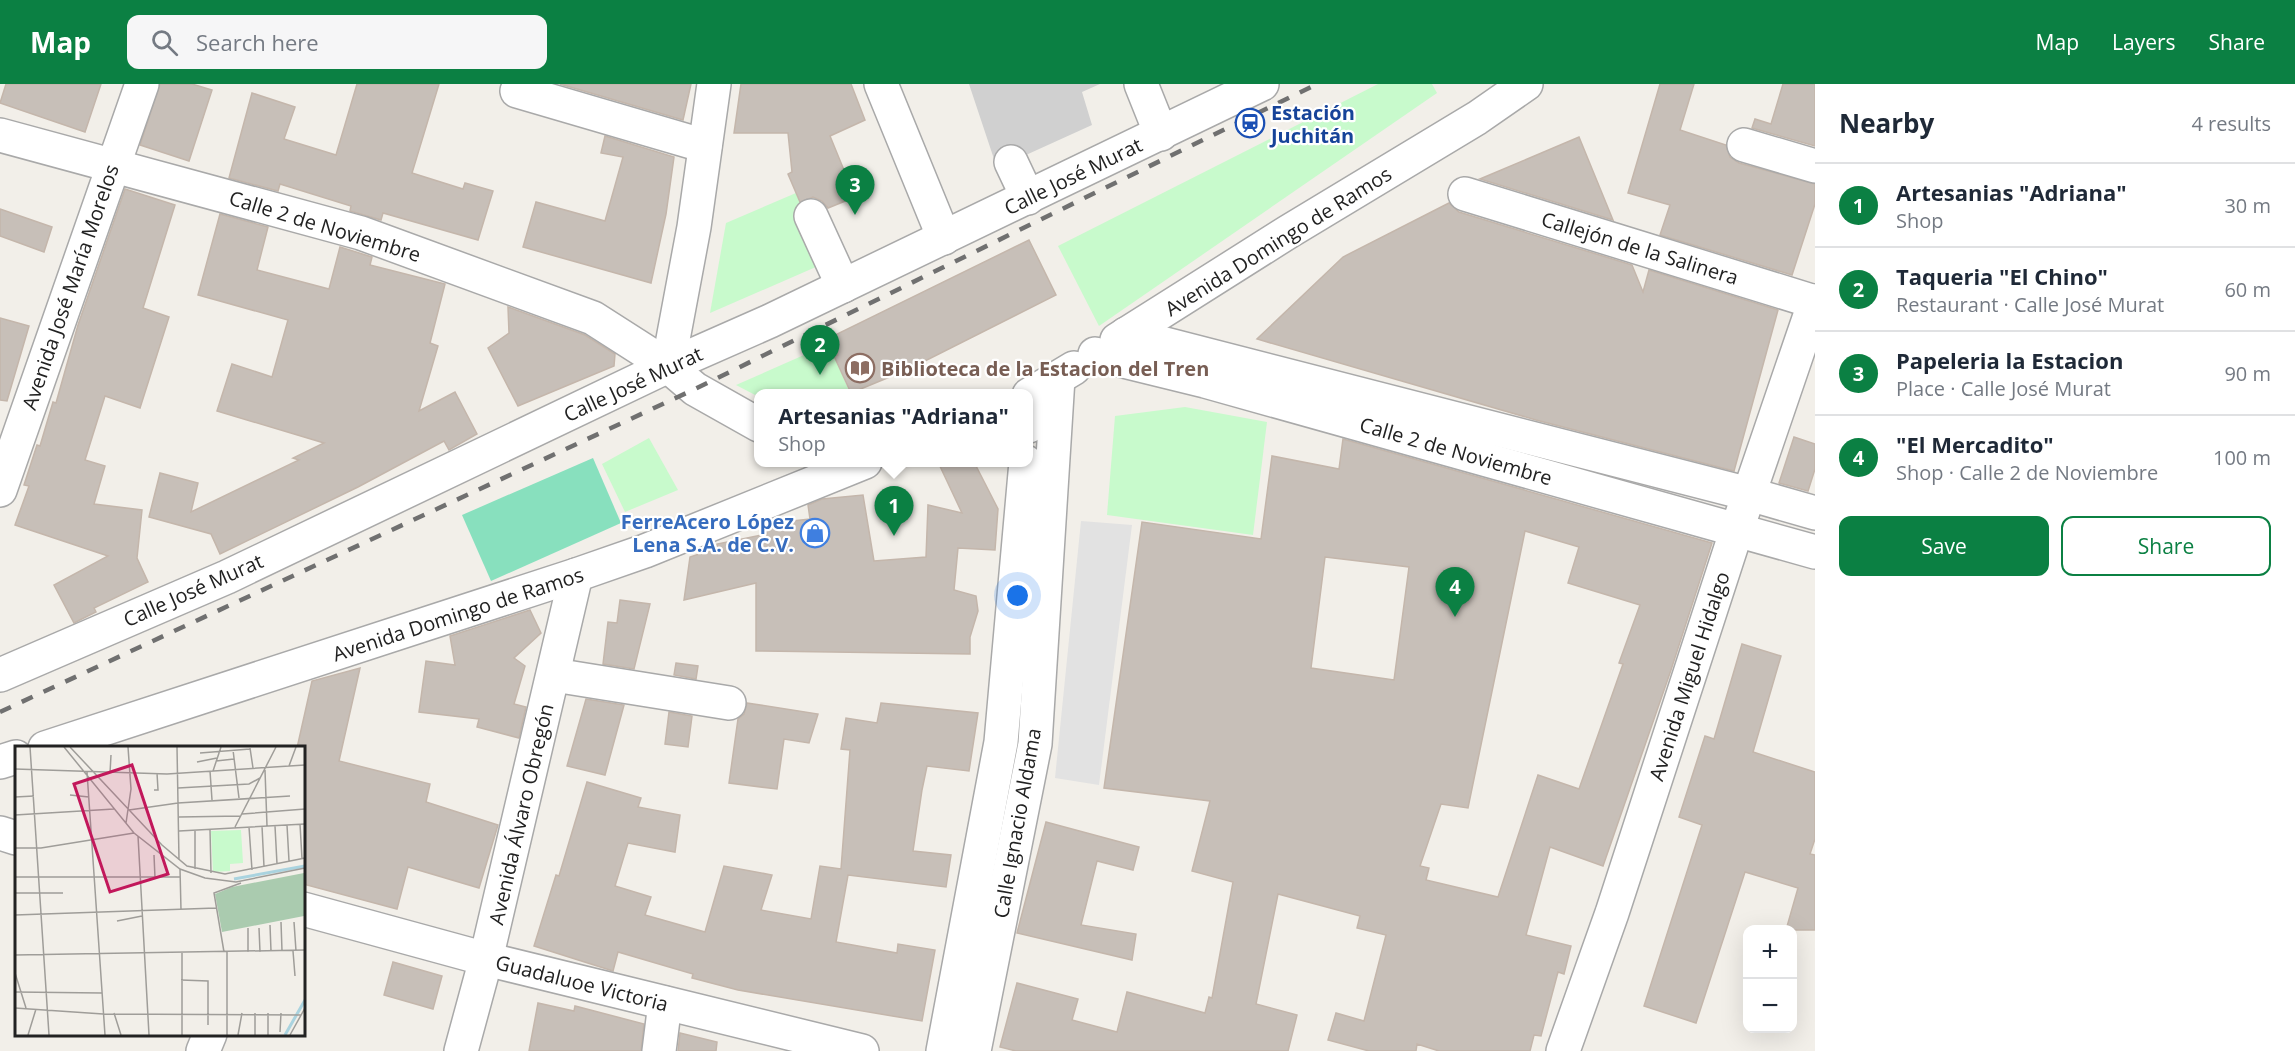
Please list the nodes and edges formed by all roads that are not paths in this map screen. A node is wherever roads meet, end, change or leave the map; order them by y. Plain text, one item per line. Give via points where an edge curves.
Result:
1 (142, 84) edge
2 (714, 84) edge
3 (881, 84) edge
4 (1141, 84) edge
5 (1262, 84) edge
6 (1526, 84) edge
7 (517, 91) dead end
8 (1161, 134) junction
9 (0, 135) edge
10 (1744, 145) dead end
11 (705, 146) junction
12 (1011, 162) dead end
13 (112, 165) junction
14 (1815, 166) edge
15 (1466, 194) dead end
16 (1028, 198) junction
17 (811, 216) dead end
18 (944, 238) junction
19 (843, 286) junction
20 (1185, 298) junction
21 (1815, 301) edge
22 (1126, 334) junction
23 (1095, 354) junction
24 (668, 366) junction
25 (1202, 367) junction
26 (1040, 389) edge
27 (1033, 413) edge
28 (754, 422) edge
29 (844, 467) edge
30 (1026, 467) edge
31 (3, 471) edge
32 (1749, 494) junction
33 (1815, 513) edge
34 (1737, 529) junction
35 (1815, 552) edge
36 (576, 575) junction
37 (0, 675) edge
38 (554, 675) junction
39 (729, 703) dead end
40 (1001, 742) junction
41 (1035, 744) junction
42 (51, 746) edge
43 (15, 757) edge
44 (0, 762) edge
45 (0, 833) edge
46 (15, 838) edge
47 (304, 909) edge
48 (486, 959) junction
49 (665, 1003) junction
50 (210, 1036) edge
51 (203, 1051) edge
52 (461, 1051) edge
53 (659, 1051) edge
54 (862, 1051) edge
55 (943, 1051) edge
56 (974, 1051) edge
57 (1563, 1051) edge

1 - 13 street, Avenida José María Morelos
2 - 11 street
3 - 18 street
4 - 8 street
5 - 8 street, Calle José Murat
6 - 20 street, Avenida Domingo de Ramos
7 - 11 street
8 - 16 street, Calle José Murat
9 - 13 street, Calle 2 de Noviembre
10 - 14 street
11 - 24 street
12 - 16 street
13 - 24 street, Calle 2 de Noviembre via 361,233 593,318
13 - 31 street, Avenida José María Morelos
15 - 21 street, Callejón de la Salinera
16 - 18 street, Calle José Murat
17 - 19 street
18 - 19 street, Calle José Murat
19 - 24 street, Calle José Murat
20 - 22 street, Avenida Domingo de Ramos
20 - 25 street
21 - 32 street, Avenida Miguel Hidalgo
22 - 23 street, Avenida Domingo de Ramos
22 - 25 street, Calle 2 de Noviembre
23 - 25 street, Calle 2 de Noviembre
23 - 26 street, Avenida Domingo de Ramos
24 - 28 street via 695,389
24 - 37 street, Calle José Murat via 227,577
25 - 32 street, Calle 2 de Noviembre
25 - 34 street, Calle 2 de Noviembre
26 - 27 street
26 - 41 street, Calle Ignacio Aldama
29 - 36 street, Avenida Domingo de Ramos via 645,551
30 - 40 street, Calle Ignacio Aldama
32 - 33 street, Calle 2 de Noviembre
32 - 34 street, Avenida Miguel Hidalgo
34 - 35 street, Calle 2 de Noviembre
34 - 57 street, Avenida Miguel Hidalgo
36 - 38 street, Avenida Álvaro Obregón
36 - 42 street, Avenida Domingo de Ramos
38 - 39 street
38 - 48 street, Avenida Álvaro Obregón
40 - 41 street
40 - 55 street, Calle Ignacio Aldama
41 - 56 street, Calle Ignacio Aldama
43 - 44 street
45 - 46 street
47 - 48 street, Guadaluoe Victoria
48 - 49 street, Guadaluoe Victoria
48 - 52 street, Avenida Álvaro Obregón
49 - 53 street
49 - 54 street, Guadaluoe Victoria
50 - 51 street

